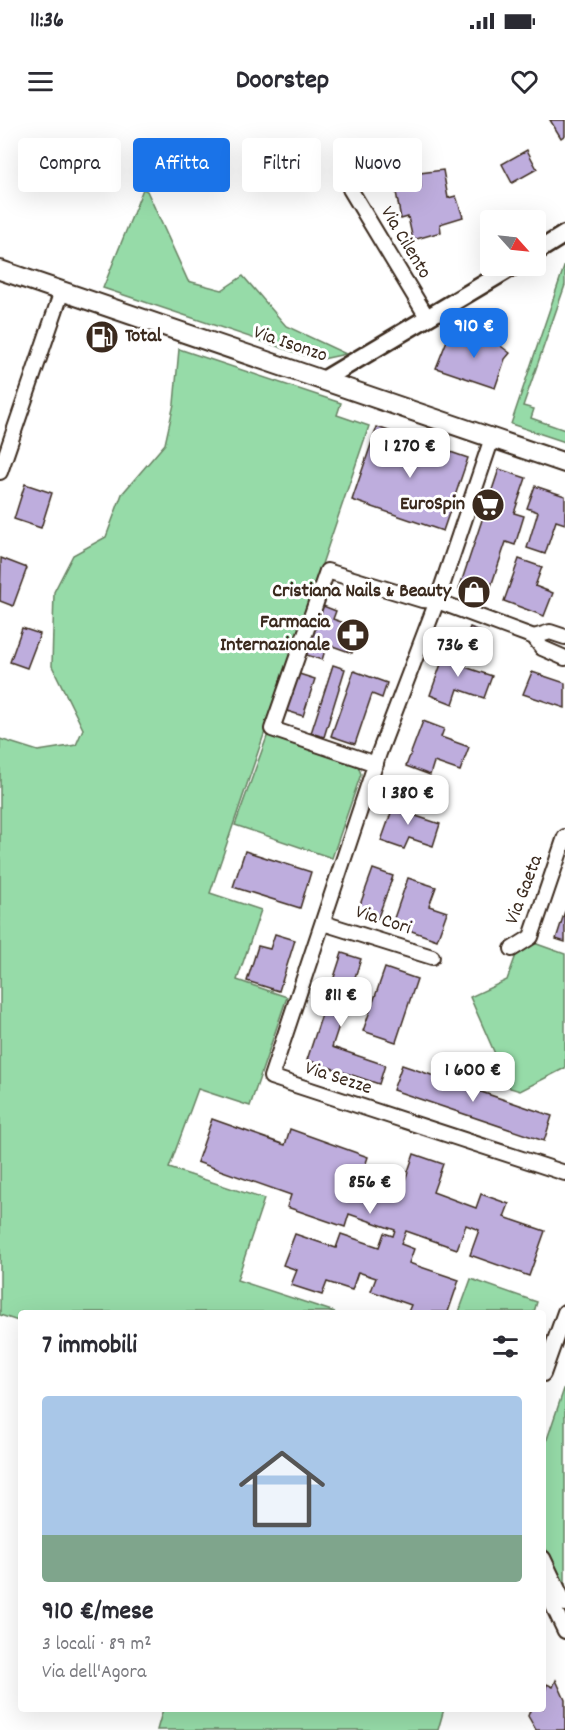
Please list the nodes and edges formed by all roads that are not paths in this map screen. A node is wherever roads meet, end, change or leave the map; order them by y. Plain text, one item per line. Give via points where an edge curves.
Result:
1 (352, 192) edge
2 (565, 234) edge
3 (546, 246) edge
4 (0, 270) edge
5 (496, 276) edge
6 (62, 291) junction
7 (427, 318) junction
8 (323, 380) junction
9 (492, 438) junction
10 (565, 463) edge
11 (0, 472) edge
12 (437, 601) junction
13 (534, 637) junction
14 (565, 637) edge
15 (565, 658) edge
16 (376, 764) junction
17 (565, 837) edge
18 (323, 922) junction
19 (512, 949) dead end
20 (432, 957) dead end
21 (565, 1173) edge
22 (565, 1311) edge
23 (546, 1365) edge
24 (546, 1564) edge
25 (546, 1591) edge
26 (565, 1604) edge
27 (565, 1631) edge

1 - 7 street, Via Cilento
2 - 3 street
4 - 6 main road, Via Isonzo
5 - 7 street
6 - 8 main road, Via Isonzo
6 - 11 street
7 - 8 street
8 - 9 main road, Via Isonzo
9 - 10 main road, Via Isonzo
9 - 12 street
12 - 13 street
12 - 16 street
12 - 16 street via 327,571 272,729
13 - 14 street via 550,632
13 - 15 street via 542,648
16 - 18 street
17 - 19 street, Via Gaeta via 531,937
18 - 20 street, Via Cori
18 - 21 street, Via Sezze via 271,1077
22 - 23 street
24 - 26 street
25 - 27 street

